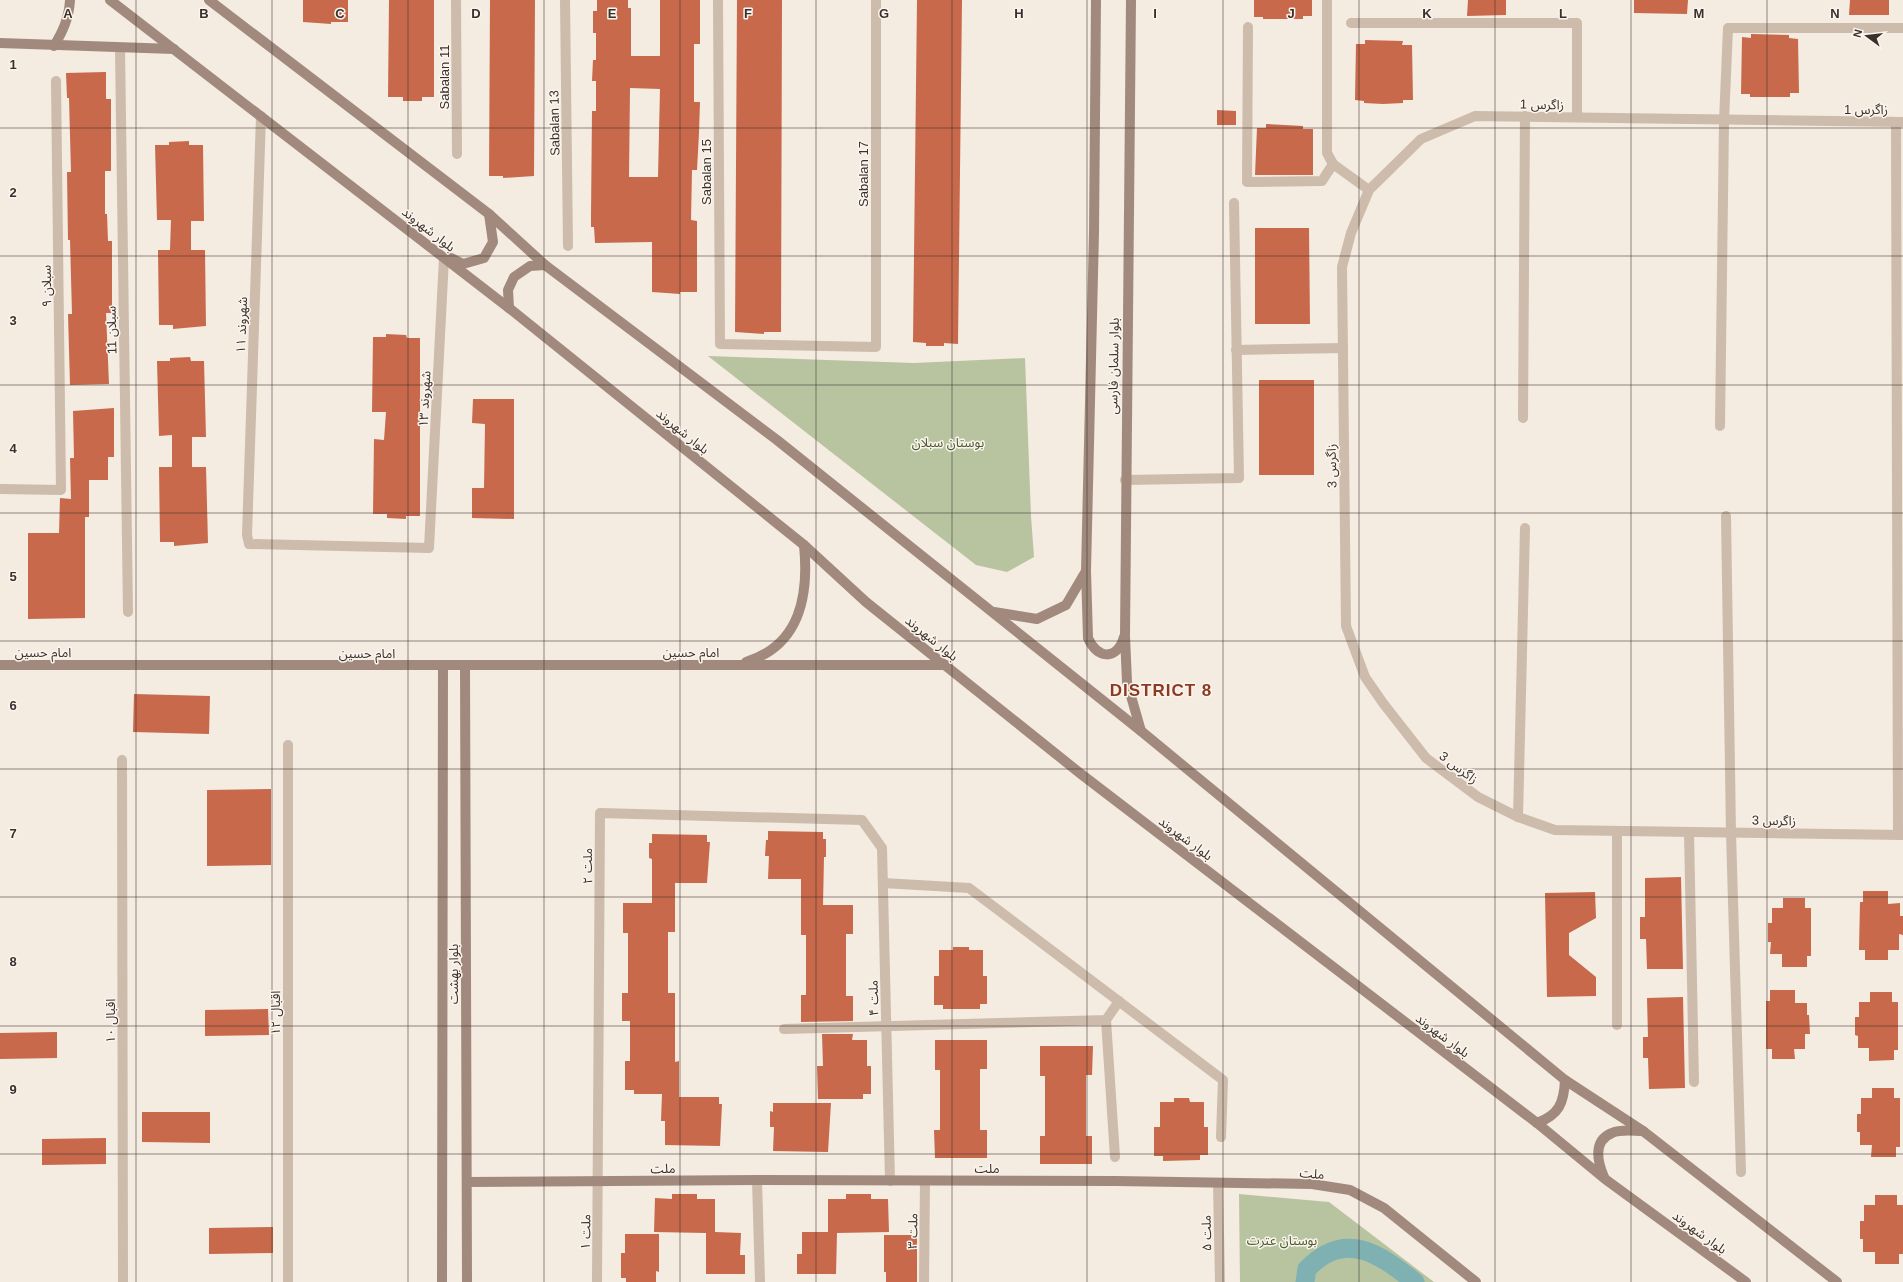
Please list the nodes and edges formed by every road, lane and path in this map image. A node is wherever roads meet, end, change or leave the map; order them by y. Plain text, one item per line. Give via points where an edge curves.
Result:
1 (70, 0) edge
2 (110, 0) edge
3 (209, 0) edge
4 (456, 0) edge
5 (565, 0) edge
6 (718, 0) edge
7 (876, 0) edge
8 (1096, 0) edge
9 (1131, 0) edge
10 (1327, 0) edge
11 (1351, 23) dead end
12 (1248, 27) dead end
13 (1903, 28) edge
14 (0, 43) edge
15 (54, 46) junction
16 (120, 48) junction
17 (174, 49) junction
18 (56, 81) dead end
19 (261, 116) junction
20 (1525, 116) junction
21 (1577, 117) junction
22 (1724, 121) junction
23 (1900, 122) edge
24 (457, 154) dead end
25 (1333, 164) junction
26 (1369, 190) junction
27 (1234, 203) dead end
28 (489, 214) junction
29 (568, 246) dead end
30 (441, 255) junction
31 (545, 265) junction
32 (509, 308) junction
33 (876, 347) joint
34 (1343, 348) junction
35 (1236, 350) junction
36 (1522, 418) dead end
37 (1720, 426) dead end
38 (1125, 480) junction
39 (0, 489) edge
40 (1726, 516) dead end
41 (1525, 528) dead end
42 (431, 541) joint
43 (804, 544) junction
44 (1086, 571) junction
45 (128, 612) dead end
46 (992, 612) junction
47 (1125, 636) junction
48 (0, 665) edge
49 (734, 665) junction
50 (443, 666) junction
51 (465, 666) junction
52 (946, 666) junction
53 (1142, 731) junction
54 (288, 745) dead end
55 (122, 760) dead end
56 (1518, 817) junction
57 (862, 820) joint
58 (1617, 831) junction
59 (1689, 832) junction
60 (1731, 833) junction
61 (1901, 835) edge
62 (883, 883) junction
63 (1119, 1001) junction
64 (1106, 1020) junction
65 (1617, 1024) dead end
66 (886, 1028) junction
67 (784, 1029) dead end
68 (1565, 1080) junction
69 (1694, 1082) dead end
70 (1537, 1123) junction
71 (1643, 1131) junction
72 (1222, 1137) dead end
73 (1115, 1157) dead end
74 (1741, 1172) dead end
75 (1605, 1179) junction
76 (757, 1180) junction
77 (890, 1181) junction
78 (925, 1181) junction
79 (467, 1182) junction
80 (599, 1182) junction
81 (1218, 1183) junction
82 (123, 1282) edge
83 (288, 1282) edge
84 (442, 1282) edge
85 (467, 1282) edge
86 (597, 1282) edge
87 (760, 1282) edge
88 (924, 1282) edge
89 (1220, 1282) edge
90 (1476, 1282) edge
91 (1746, 1282) edge
92 (1837, 1282) edge

1 - 15 main road via 70,12 64,30
2 - 17 main road, بلوار شهروند
3 - 28 main road
4 - 24 street, Sabalan 11
5 - 29 street, Sabalan 13
6 - 33 street, Sabalan 15 via 720,344
7 - 33 street, Sabalan 17
8 - 44 main road, بلوار سلمان فارسی via 1094,232
9 - 38 main road, بلوار سلمان فارسی
10 - 25 street via 1327,153
11 - 21 street via 1577,23
12 - 25 street via 1247,182 1322,181
13 - 22 street via 1728,28
14 - 15 main road
15 - 16 main road
16 - 17 main road
16 - 45 street, سبلان 11
17 - 19 main road, بلوار شهروند
18 - 39 street, سبلان ۹ via 61,490
19 - 30 main road, بلوار شهروند
19 - 42 street, شهروند ۱۱ via 247,535 249,544 429,548
20 - 21 street, زاگرس 1
20 - 26 street, زاگرس 1 via 1475,116 1421,139
20 - 36 street
21 - 22 street, زاگرس 1
22 - 23 street, زاگرس 1
22 - 37 street
23 - 61 street
25 - 26 street
26 - 34 street, زاگرس 1 via 1351,233 1342,267
27 - 35 street
28 - 30 main road via 493,242 484,258 463,264
28 - 31 main road
30 - 32 main road, بلوار شهروند
30 - 42 street, شهروند ۱۳
31 - 32 main road via 530,266 514,277 508,290
31 - 46 main road via 777,440
32 - 43 main road, بلوار شهروند
34 - 35 street
34 - 56 street, زاگرس 3 via 1346,626 1365,677 1426,758 1478,797
35 - 38 street via 1239,478
38 - 47 main road, بلوار سلمان فارسی
40 - 60 street
41 - 56 street
43 - 49 main road via 807,570 805,594 796,619 782,641 761,657
43 - 52 main road, بلوار شهروند via 866,602
44 - 46 main road, بلوار سلمان فارسی via 1066,605 1037,619
44 - 47 main road via 1088,638 1092,648 1101,654 1112,654 1121,647
46 - 53 main road
47 - 53 main road, بلوار سلمان فارسی via 1127,682
48 - 50 main road, امام حسین
49 - 51 main road, امام حسین
49 - 52 main road, امام حسین
50 - 51 main road, امام حسین
50 - 84 main road, بلوار بهشت
51 - 79 main road, بلوار بهشت
52 - 70 main road, بلوار شهروند via 1080,774
53 - 68 main road
54 - 83 street, اقبال ۱۲
55 - 82 street, اقبال ۱۰
56 - 58 street, زاگرس 3 via 1555,830
57 - 62 street, ملت ۴ via 882,848
57 - 80 street, ملت ۲ via 600,813
58 - 59 street, زاگرس 3
58 - 65 street
59 - 60 street, زاگرس 3
59 - 69 street
60 - 61 street, زاگرس 3
60 - 74 street
62 - 63 street via 969,888
62 - 66 street, ملت ۴
63 - 64 street
63 - 72 street via 1223,1080
64 - 66 street
64 - 73 street
66 - 67 street
66 - 77 street, ملت ۴
68 - 70 main road via 1564,1098 1559,1108 1547,1119
68 - 71 main road
70 - 75 main road, بلوار شهروند
71 - 75 main road via 1611,1133 1602,1141 1597,1161
71 - 92 main road
75 - 91 main road, بلوار شهروند
76 - 77 main road, ملت
76 - 80 main road, ملت
76 - 87 street
77 - 78 main road, ملت
78 - 81 main road, ملت
78 - 88 street, ملت ۳
79 - 80 main road, ملت
79 - 85 main road, بلوار بهشت
80 - 86 street, ملت ۱
81 - 89 street, ملت ۵
81 - 90 main road, ملت via 1312,1184 1350,1190 1384,1208

